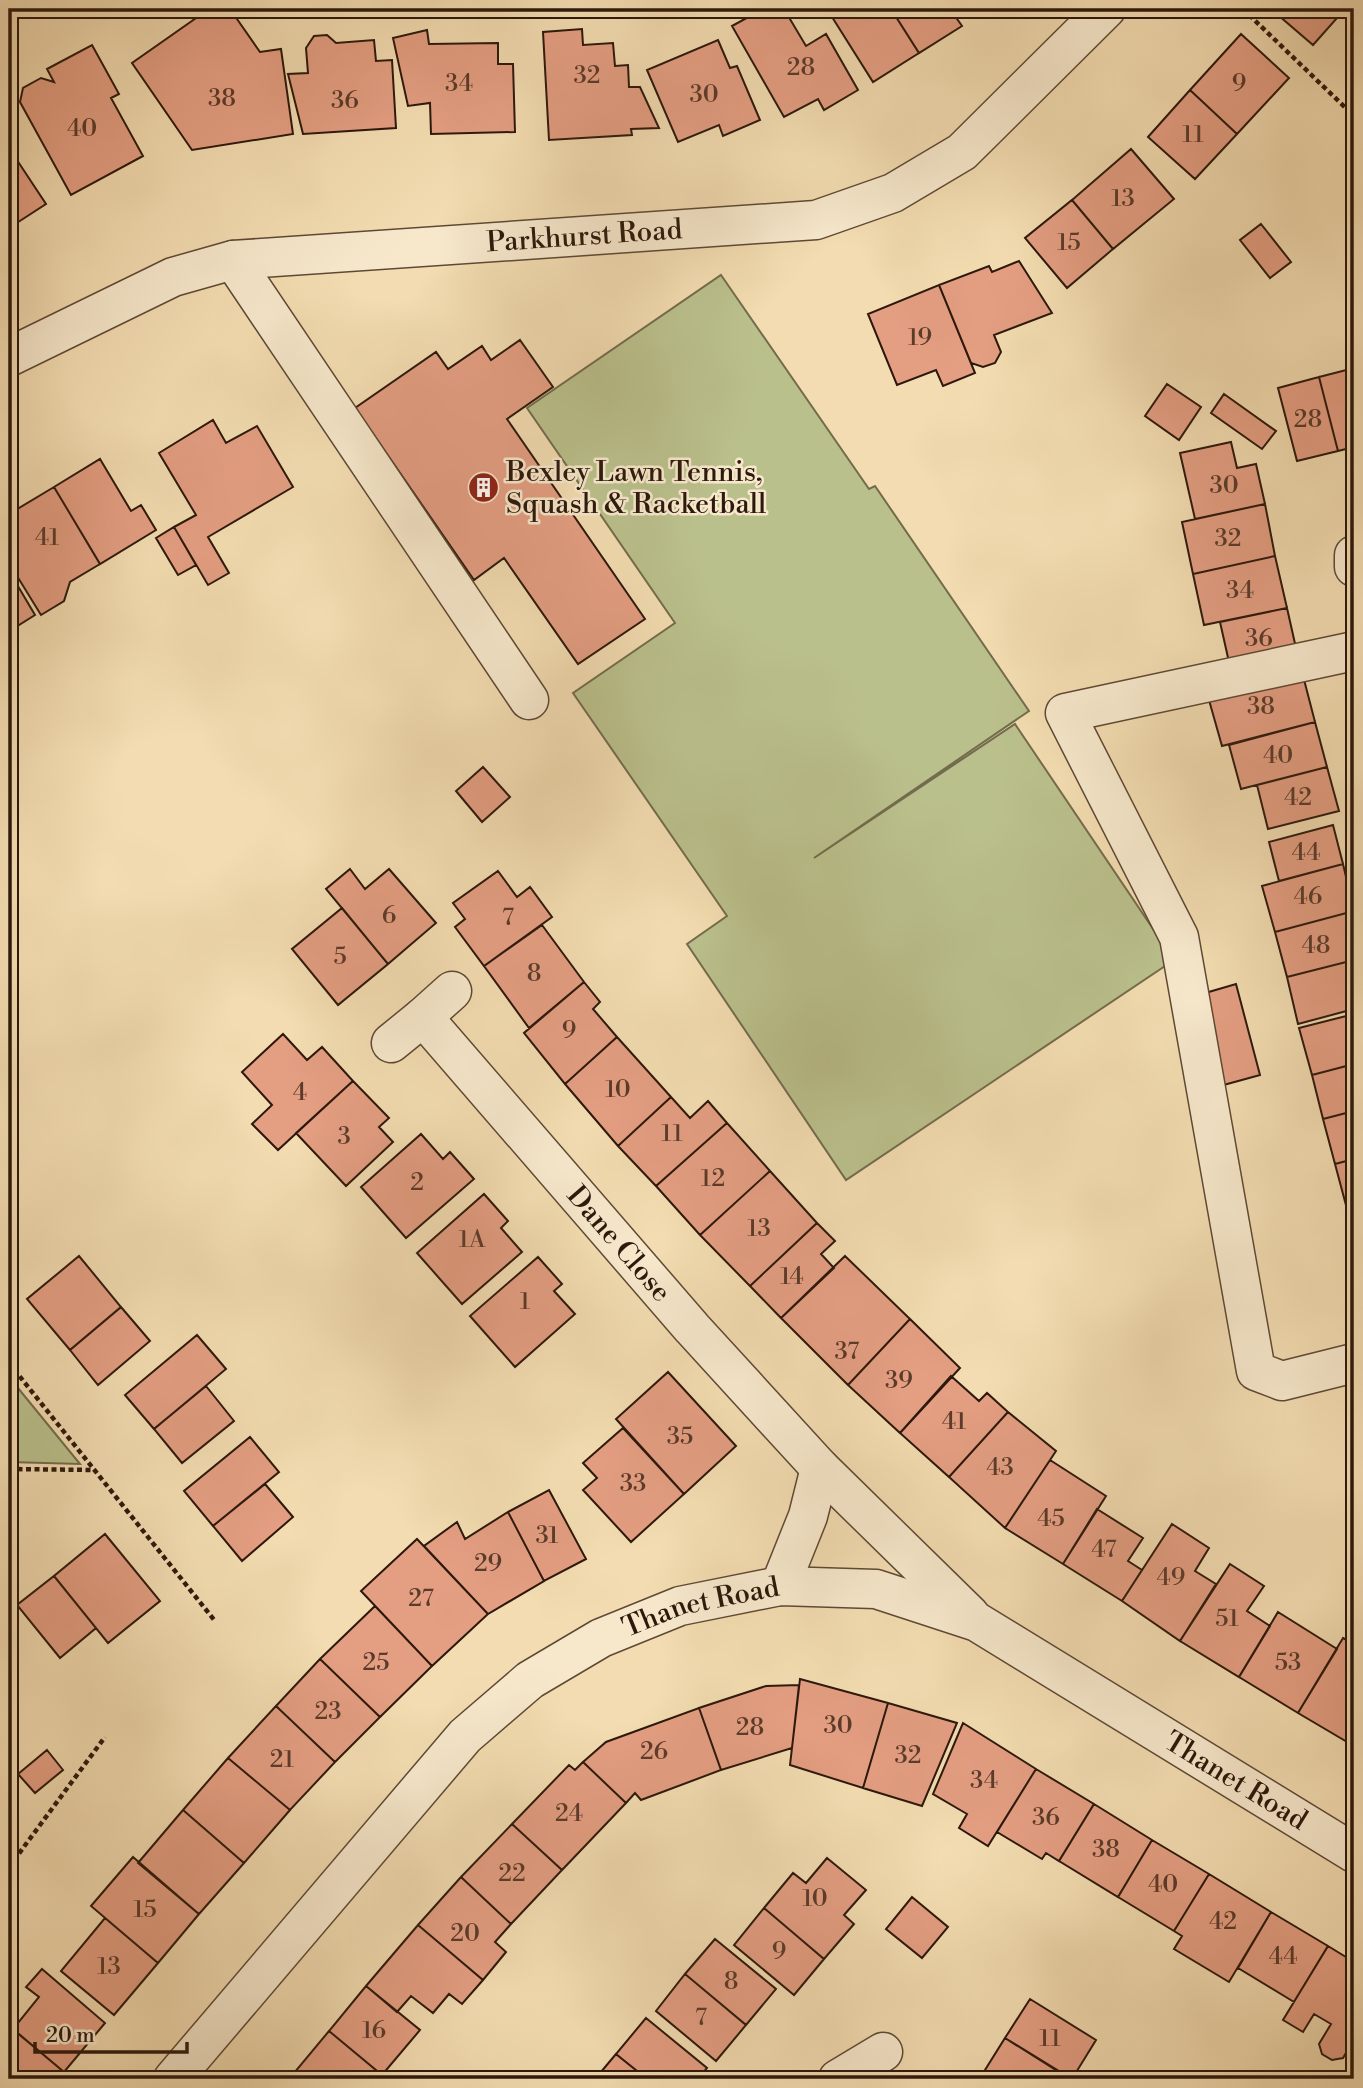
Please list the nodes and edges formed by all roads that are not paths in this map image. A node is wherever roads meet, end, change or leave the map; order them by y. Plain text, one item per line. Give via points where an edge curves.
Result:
1 (1106, 9) edge
2 (233, 260) junction
3 (9, 356) edge
4 (1354, 555) edge
5 (1354, 567) edge
6 (1354, 650) edge
7 (529, 700) dead end
8 (452, 991) dead end
9 (423, 1017) junction
10 (391, 1043) dead end
11 (1354, 1363) edge
12 (820, 1468) junction
13 (780, 1586) junction
14 (977, 1622) junction
15 (1354, 1853) edge
16 (883, 2052) dead end
17 (173, 2079) edge
18 (838, 2079) edge

1 - 2 street, Parkhurst Road via 961,152 893,193 816,220
2 - 3 street, Parkhurst Road via 173,277
2 - 7 street
4 - 5 street
6 - 11 street via 1065,713 1180,937 1256,1371 1282,1381
8 - 9 street
9 - 10 street
9 - 12 street, Dane Close via 692,1328
12 - 13 street via 808,1516
12 - 14 street, Dane Close
13 - 14 street, Thanet Road via 876,1589
13 - 17 street, Thanet Road via 680,1606 601,1638 530,1680 465,1736
14 - 15 street, Thanet Road
16 - 18 street

